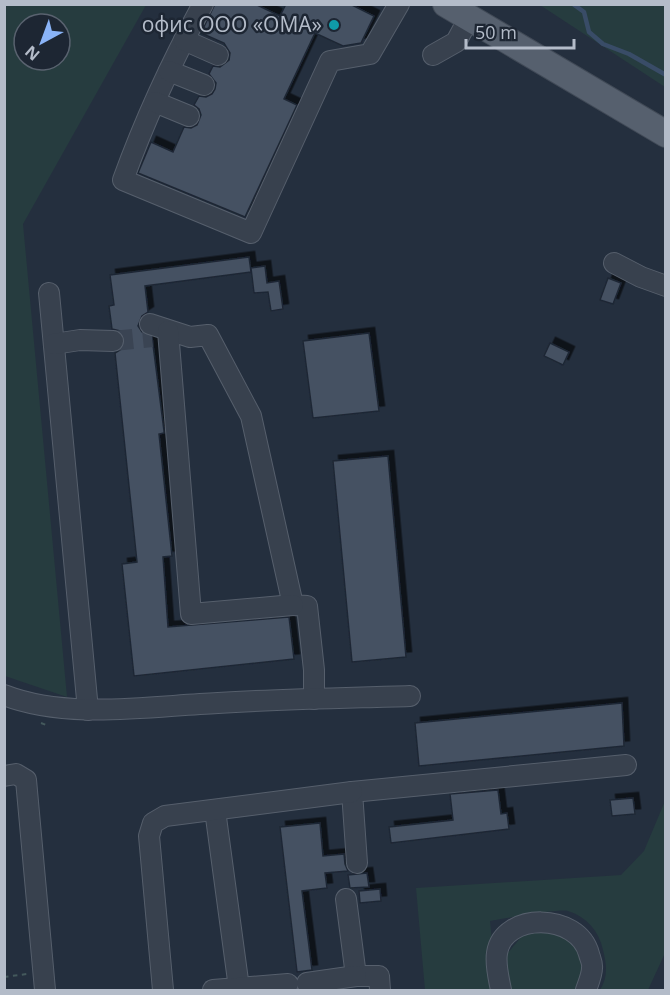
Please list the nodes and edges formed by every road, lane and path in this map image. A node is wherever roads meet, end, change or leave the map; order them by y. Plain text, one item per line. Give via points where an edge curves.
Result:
1 (203, 4) edge
2 (399, 4) edge
3 (446, 4) edge
4 (469, 18) junction
5 (184, 40) junction
6 (218, 55) dead end
7 (433, 55) dead end
8 (169, 71) junction
9 (204, 85) dead end
10 (155, 102) junction
11 (189, 116) dead end
12 (666, 134) edge
13 (614, 263) dead end
14 (666, 286) edge
15 (49, 293) dead end
16 (113, 334) tunnel mouth
17 (54, 344) junction
18 (293, 605) junction
19 (4, 695) edge
20 (410, 696) dead end
21 (314, 699) junction
22 (88, 710) junction
23 (626, 765) dead end
24 (4, 776) edge
25 (352, 792) junction
26 (215, 810) junction
27 (357, 863) dead end
28 (346, 899) dead end
29 (31, 974) dead end
30 (4, 976) edge
31 (356, 976) junction
32 (239, 988) junction
33 (45, 990) edge
34 (163, 990) edge
35 (213, 990) edge
36 (380, 990) edge
37 (501, 990) edge
38 (586, 990) edge

1 - 5 lane
2 - 10 lane via 370,54 330,61 251,233 123,180
3 - 4 main road
4 - 7 lane via 456,42
4 - 12 main road
5 - 6 lane
5 - 8 lane
8 - 9 lane
8 - 10 lane
10 - 11 lane
13 - 14 lane
15 - 17 lane
16 - 17 lane
17 - 22 lane
18 - 18 lane via 251,416 208,334 190,337 156,331 191,614
18 - 21 lane via 308,606
19 - 22 lane via 49,708
20 - 21 lane
21 - 22 lane
23 - 25 lane
24 - 33 lane via 16,774 26,780
25 - 26 lane
25 - 27 lane
26 - 32 lane
26 - 34 lane via 165,816 153,823 149,836
28 - 31 lane
29 - 30 path
31 - 32 lane
31 - 36 lane via 379,976
32 - 35 lane
37 - 38 lane via 497,954 500,945 514,930 550,922 575,932 587,947 592,968

